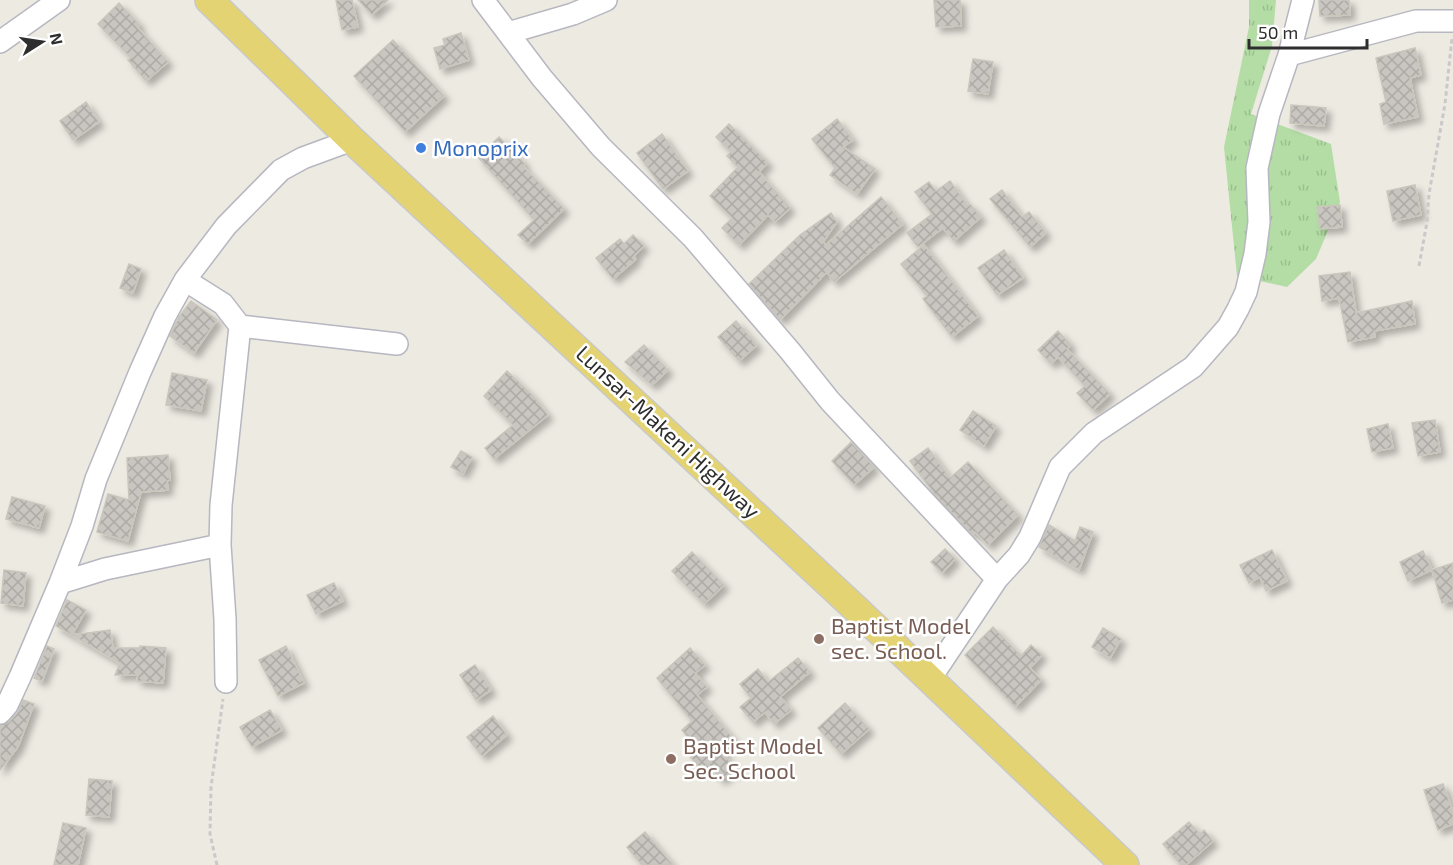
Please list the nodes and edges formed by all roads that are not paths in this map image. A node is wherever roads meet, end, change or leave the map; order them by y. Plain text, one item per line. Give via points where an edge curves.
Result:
1 (59, 0) edge
2 (210, 0) edge
3 (483, 0) edge
4 (606, 0) edge
5 (1303, 0) edge
6 (1453, 21) edge
7 (508, 33) junction
8 (0, 42) edge
9 (1289, 55) junction
10 (352, 140) junction
11 (185, 280) junction
12 (240, 326) junction
13 (397, 344) dead end
14 (220, 544) junction
15 (997, 579) junction
16 (60, 582) junction
17 (930, 679) junction
18 (226, 682) road end
19 (0, 713) edge
20 (1125, 865) edge

1 - 8 street
2 - 10 main road, Lunsar-Makeni Highway
3 - 7 street
4 - 7 street
5 - 9 street
6 - 9 street via 1416,21
7 - 15 street via 601,147 693,238 830,401
9 - 15 street via 1269,114 1257,168 1259,222 1255,255 1246,292 1228,327 1193,366 1094,433 1060,467 1030,537
10 - 11 street via 281,170 226,226
10 - 17 main road, Lunsar-Makeni Highway
11 - 12 street via 223,304
11 - 16 street via 118,424
12 - 13 street
12 - 14 street
14 - 16 street
14 - 18 street
15 - 17 street
16 - 19 street via 20,677
17 - 20 main road, Lunsar-Makeni Highway

